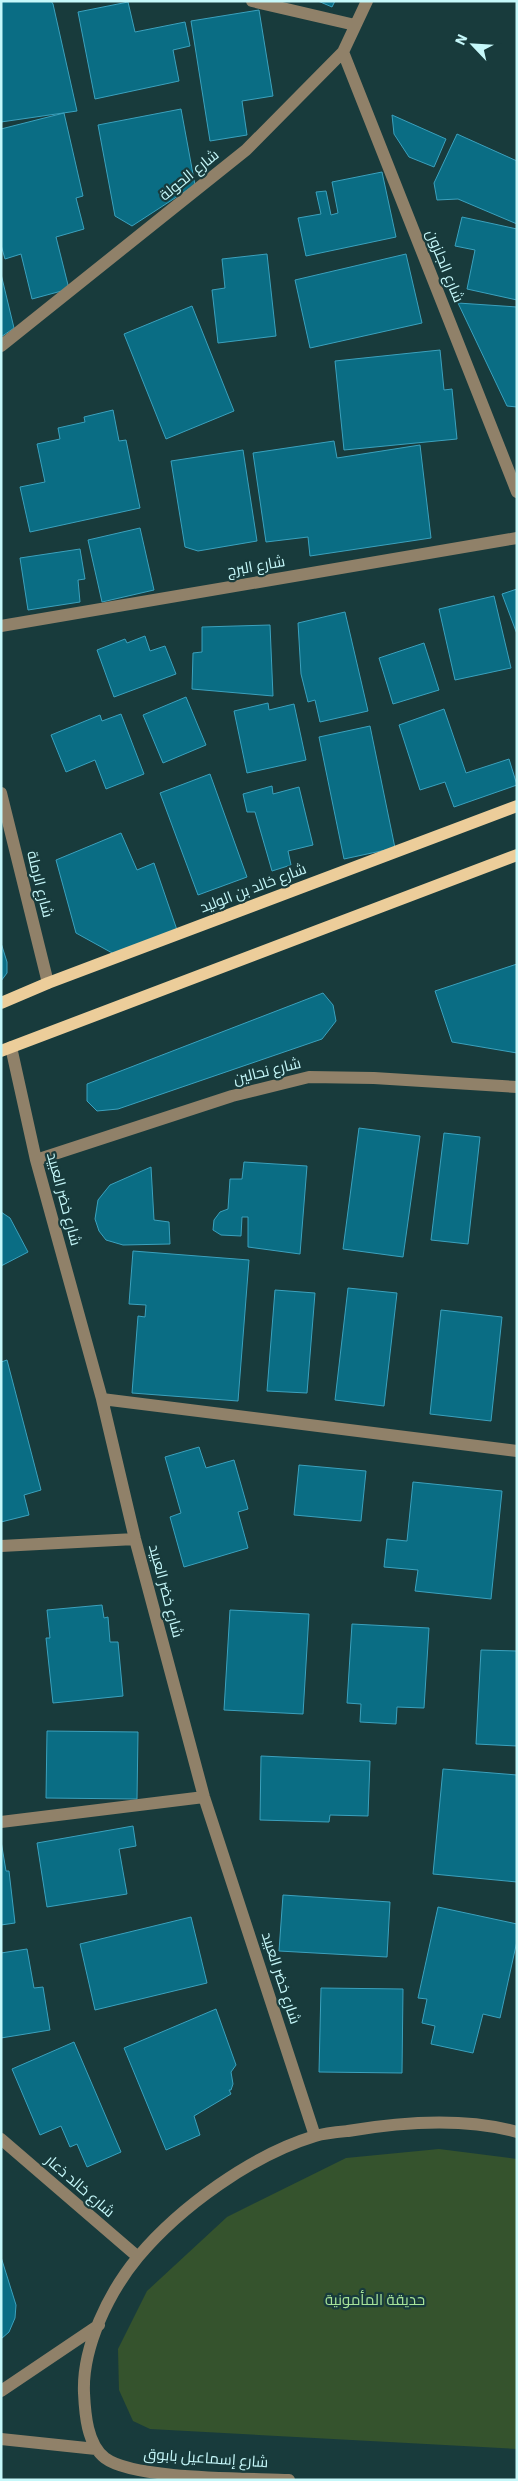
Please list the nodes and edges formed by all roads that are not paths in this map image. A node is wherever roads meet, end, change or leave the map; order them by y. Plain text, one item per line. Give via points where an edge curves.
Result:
1 (252, 1) edge
2 (367, 1) edge
3 (355, 25) junction
4 (343, 52) junction
5 (1, 346) edge
6 (517, 492) edge
7 (517, 538) edge
8 (1, 626) edge
9 (1, 793) edge
10 (517, 806) edge
11 (517, 855) edge
12 (48, 983) junction
13 (1, 1003) edge
14 (6, 1049) edge
15 (517, 1087) edge
16 (36, 1160) junction
17 (102, 1399) junction
18 (517, 1451) edge
19 (135, 1539) junction
20 (1, 1546) edge
21 (204, 1796) junction
22 (1, 1822) edge
23 (517, 2132) edge
24 (316, 2136) junction
25 (1, 2139) edge
26 (138, 2257) junction
27 (99, 2325) junction
28 (1, 2392) edge
29 (1, 2438) edge
30 (96, 2449) junction
31 (201, 2478) edge
32 (289, 2480) edge

1 - 3 street
2 - 3 street, شارع الحولة
3 - 4 street, شارع الحولة
4 - 5 street, شارع الحولة via 246,150
4 - 6 street, شارع الجلزون
7 - 8 street, شارع البرج
9 - 12 street, شارع الرملة
10 - 12 main road, شارع خالد بن الوليد
11 - 14 main road
12 - 13 main road, شارع خالد بن الوليد
14 - 16 street, شارع خضر العبيد
15 - 16 street, شارع نحالين via 309,1077 232,1096
16 - 17 street, شارع خضر العبيد
17 - 18 street
17 - 19 street, شارع خضر العبيد
19 - 20 street
19 - 21 street, شارع خضر العبيد
21 - 22 street
21 - 24 street, شارع خضر العبيد
23 - 24 street via 462,2124 389,2124
24 - 26 street via 273,2154 224,2182 178,2217
25 - 26 street, شارع خالد ذعار
26 - 27 street via 115,2291
27 - 28 street
27 - 30 street via 84,2379 85,2418
29 - 30 street, شارع إسماعيل بابوق
30 - 31 street, شارع إسماعيل بابوق via 106,2459 132,2468
31 - 32 street, شارع إسماعيل بابوق

